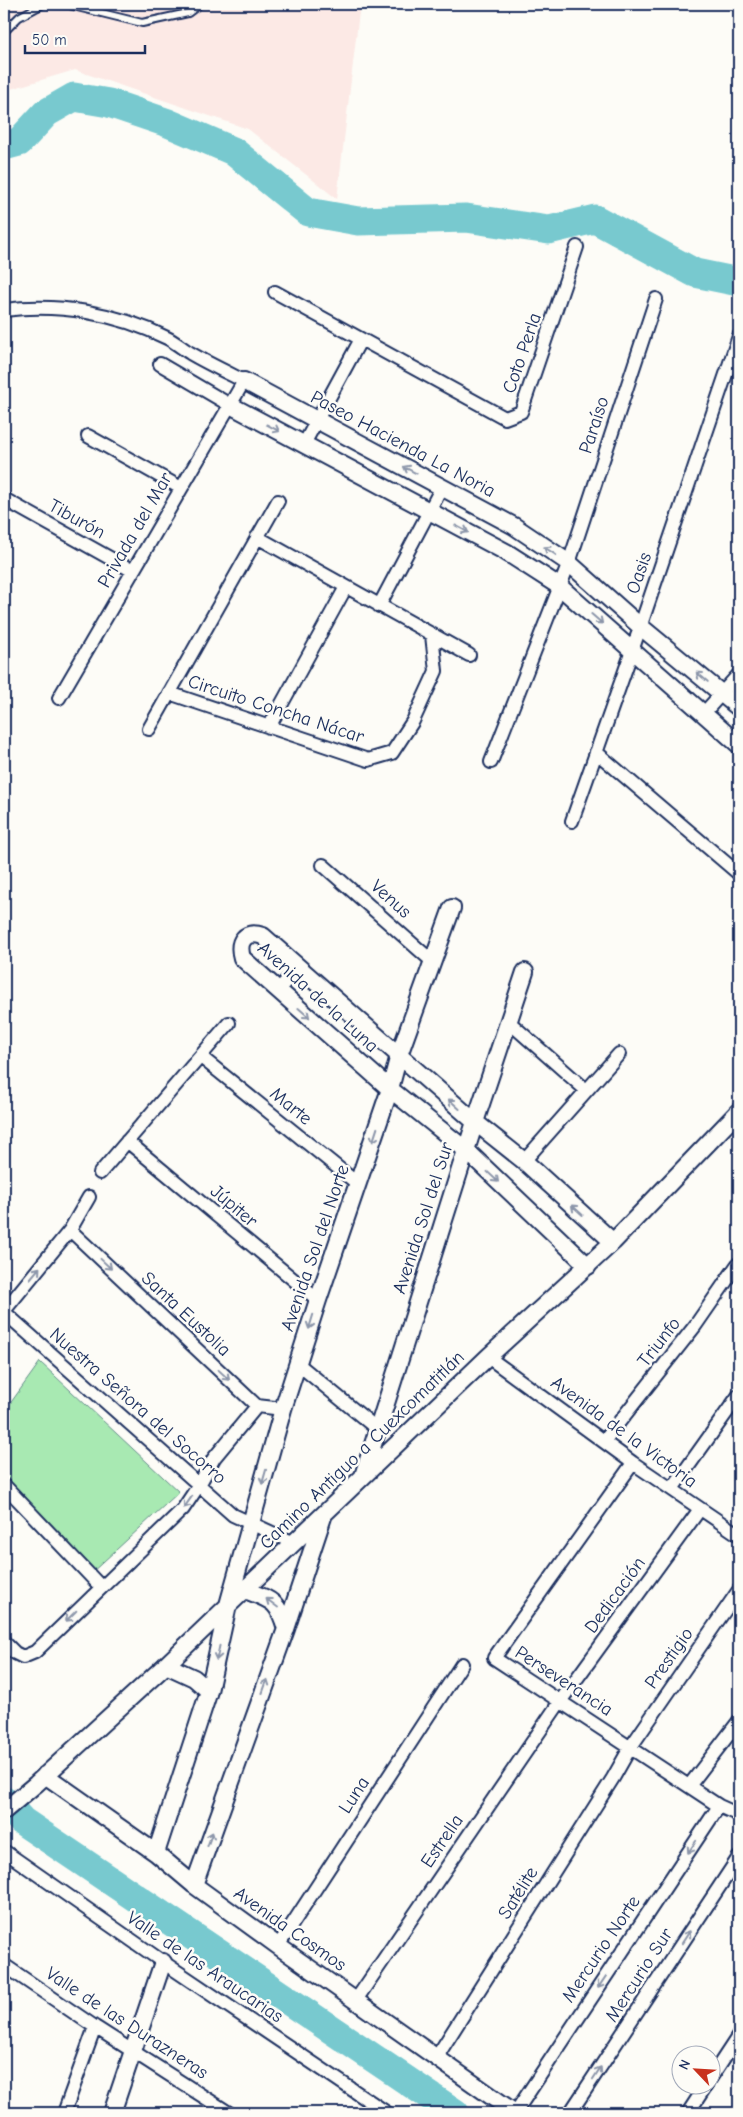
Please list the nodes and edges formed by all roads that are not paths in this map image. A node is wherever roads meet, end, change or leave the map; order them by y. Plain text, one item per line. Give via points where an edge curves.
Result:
1 (43, 4) edge
2 (49, 4) edge
3 (200, 4) edge
4 (4, 32) edge
5 (577, 247) dead end
6 (275, 292) dead end
7 (656, 299) dead end
8 (4, 310) edge
9 (739, 336) edge
10 (360, 339) junction
11 (160, 364) dead end
12 (244, 382) junction
13 (230, 405) junction
14 (317, 421) junction
15 (88, 436) dead end
16 (304, 444) junction
17 (442, 487) junction
18 (181, 488) junction
19 (4, 500) edge
20 (278, 501) dead end
21 (430, 512) junction
22 (257, 537) junction
23 (569, 563) junction
24 (133, 571) junction
25 (558, 586) junction
26 (346, 587) junction
27 (379, 606) junction
28 (640, 627) junction
29 (432, 635) junction
30 (632, 651) junction
31 (469, 655) dead end
32 (739, 674) edge
33 (169, 693) junction
34 (722, 693) junction
35 (59, 698) dead end
36 (739, 708) edge
37 (704, 713) junction
38 (270, 727) junction
39 (149, 729) dead end
40 (739, 745) edge
41 (596, 752) junction
42 (491, 762) dead end
43 (572, 821) dead end
44 (323, 865) dead end
45 (739, 874) edge
46 (452, 908) dead end
47 (433, 962) junction
48 (299, 967) junction
49 (525, 972) dead end
50 (278, 990) junction
51 (509, 1022) junction
52 (229, 1023) dead end
53 (619, 1054) dead end
54 (399, 1055) junction
55 (201, 1057) junction
56 (390, 1088) junction
57 (586, 1090) junction
58 (739, 1110) edge
59 (475, 1122) junction
60 (127, 1141) junction
61 (466, 1150) junction
62 (524, 1161) junction
63 (100, 1173) dead end
64 (358, 1184) junction
65 (89, 1197) dead end
66 (70, 1230) junction
67 (613, 1242) junction
68 (738, 1264) edge
69 (588, 1266) junction
70 (318, 1300) junction
71 (4, 1311) edge
72 (488, 1358) junction
73 (298, 1364) junction
74 (739, 1395) edge
75 (257, 1406) junction
76 (283, 1410) junction
77 (376, 1428) junction
78 (604, 1440) junction
79 (633, 1463) junction
80 (362, 1478) junction
81 (199, 1484) junction
82 (4, 1485) edge
83 (672, 1489) junction
84 (700, 1509) junction
85 (323, 1516) junction
86 (251, 1524) junction
87 (738, 1533) edge
88 (294, 1543) junction
89 (100, 1587) junction
90 (245, 1590) junction
91 (739, 1590) edge
92 (228, 1605) junction
93 (286, 1628) junction
94 (4, 1642) edge
95 (462, 1664) dead end
96 (166, 1665) junction
97 (210, 1691) junction
98 (559, 1703) junction
99 (739, 1721) edge
100 (630, 1748) junction
101 (40, 1780) junction
102 (688, 1786) junction
103 (719, 1806) junction
104 (4, 1811) edge
105 (739, 1815) edge
106 (4, 1851) edge
107 (156, 1853) junction
108 (739, 1857) edge
109 (194, 1885) junction
110 (278, 1946) junction
111 (163, 1962) junction
112 (5, 1967) edge
113 (356, 2000) junction
114 (95, 2027) junction
115 (739, 2035) edge
116 (133, 2050) junction
117 (436, 2058) junction
118 (720, 2064) edge
119 (700, 2094) edge
120 (210, 2108) edge
121 (64, 2113) edge
122 (112, 2113) edge
123 (230, 2113) edge
124 (387, 2113) edge
125 (515, 2113) edge
126 (570, 2113) edge
127 (688, 2113) edge

1 - 4 lane via 19,17
2 - 3 lane via 142,23 188,13
5 - 10 street, Coto Perla via 521,412 505,418
6 - 10 street, Coto Perla
7 - 23 street, Paraíso
8 - 12 street, Paseo Hacienda La Noria via 58,308 141,327
9 - 28 street, Oasis
10 - 14 street
11 - 13 street
12 - 13 street, Privada del Mar
12 - 14 street, Paseo Hacienda La Noria
13 -> 16 street
13 - 18 street, Privada del Mar
14 - 16 street
17 -> 14 street, Paseo Hacienda La Noria
15 - 18 street
16 - 21 street
17 - 21 street
23 -> 17 street, Paseo Hacienda La Noria via 514,526
18 - 24 street, Privada del Mar
19 - 24 street, Tiburón
20 - 22 street, Circuito Concha Nácar
21 -> 25 street via 506,552
21 - 27 street
22 - 26 street
22 - 33 street, Circuito Concha Nácar
23 - 25 street, Paraíso
23 - 28 street, Paseo Hacienda La Noria
24 - 35 street, Privada del Mar
25 -> 30 street
25 - 42 street
26 - 27 street
26 - 38 street
27 - 29 street
28 - 30 street, Oasis
34 -> 28 street, Paseo Hacienda La Noria
29 - 31 street
29 - 38 street, Circuito Concha Nácar via 436,671 392,753 368,760
30 - 37 street
30 - 41 street, Oasis
32 - 34 street
33 - 38 street, Circuito Concha Nácar
33 - 39 street, Circuito Concha Nácar
34 - 36 street, Paseo Hacienda La Noria
34 - 37 street
37 - 40 street
41 - 43 street, Oasis
41 - 45 street
44 - 47 street, Venus
46 - 47 street, Avenida Sol del Norte
47 - 54 street, Avenida Sol del Norte
48 - 50 street
48 - 50 street, Avenida de la Luna via 263,936 254,933 242,941 239,949 242,958
48 - 54 street, Avenida de la Luna
49 - 51 street, Avenida Sol del Sur
50 -> 56 street, Avenida de la Luna
51 - 57 street
51 - 59 street, Avenida Sol del Sur
52 - 55 street
53 - 57 street
54 - 56 street, Avenida Sol del Norte
59 -> 54 street, Avenida de la Luna
55 - 60 street
55 - 64 street, Marte
56 - 61 street, Avenida de la Luna
56 -> 64 street, Avenida Sol del Norte
57 - 62 street
58 - 67 street, Camino Antiguo a Cuexcomatitlán
59 - 61 street, Avenida Sol del Sur
59 - 62 street, Avenida de la Luna
60 - 63 street
60 - 70 street, Júpiter
61 -> 69 street, Avenida de la Luna
61 - 77 street, Avenida Sol del Sur
67 -> 62 street, Avenida de la Luna
64 - 70 street, Avenida Sol del Norte
65 - 66 street
71 -> 66 street
66 -> 75 street, Santa Eustolia
67 - 69 street, Camino Antiguo a Cuexcomatitlán
68 - 78 street, Triunfo via 695,1326
69 - 72 street, Camino Antiguo a Cuexcomatitlán
70 -> 73 street, Avenida Sol del Norte
71 - 81 street, Nuestra Señora del Socorro
72 - 78 street, Avenida de la Victoria
72 - 80 street, Camino Antiguo a Cuexcomatitlán
73 - 76 street, Avenida Sol del Norte
73 - 77 street
74 - 83 street
75 - 76 street
75 - 81 street via 214,1458
76 -> 86 street, Avenida Sol del Norte
77 - 80 street, Avenida Sol del Sur
78 - 79 street, Avenida de la Victoria
79 - 83 street, Avenida de la Victoria
79 - 98 street, Perseverancia via 494,1658
80 - 85 street, Camino Antiguo a Cuexcomatitlán
81 - 86 street, Nuestra Señora del Socorro via 233,1515
81 -> 89 street via 183,1509
82 - 89 street
83 - 84 street, Avenida de la Victoria
84 - 87 street, Avenida de la Victoria
84 - 98 street, Dedicación
85 - 88 street, Camino Antiguo a Cuexcomatitlán
85 - 93 street
86 - 88 street, Nuestra Señora del Socorro
86 - 92 street, Avenida Sol del Norte
88 - 90 street, Camino Antiguo a Cuexcomatitlán
89 -> 94 street via 35,1652 23,1658
90 - 92 street, Camino Antiguo a Cuexcomatitlán
93 -> 90 street via 281,1611 270,1600
91 - 100 street, Prestigio
92 - 96 street, Camino Antiguo a Cuexcomatitlán
92 -> 97 street, Avenida Sol del Norte
109 -> 93 street
95 - 110 street, Luna
96 - 97 street via 194,1678
96 - 101 street, Camino Antiguo a Cuexcomatitlán
97 - 107 street, Avenida Sol del Norte
98 - 100 street, Perseverancia
98 - 113 street, Estrella
99 - 102 street
100 - 102 street, Perseverancia
100 - 117 street, Satélite
101 - 104 street, Camino Antiguo a Cuexcomatitlán
101 - 107 street, Avenida Cosmos
102 - 103 street, Perseverancia
103 - 105 street, Perseverancia
103 -> 125 street, Mercurio Norte
106 - 111 street, Valle de las Araucarias
107 - 109 street, Avenida Cosmos
126 -> 108 street, Mercurio Sur
109 - 110 street, Avenida Cosmos
110 - 113 street, Avenida Cosmos
111 - 116 street
111 - 124 street, Valle de las Araucarias
112 - 114 street, Valle de las Durazneras
113 - 117 street, Avenida Cosmos
114 - 116 street, Valle de las Durazneras
114 - 121 street
115 - 118 street
116 - 120 street, Valle de las Durazneras
116 - 122 street
117 - 125 street, Avenida Cosmos
119 - 127 street
120 - 123 street, Valle de las Durazneras

